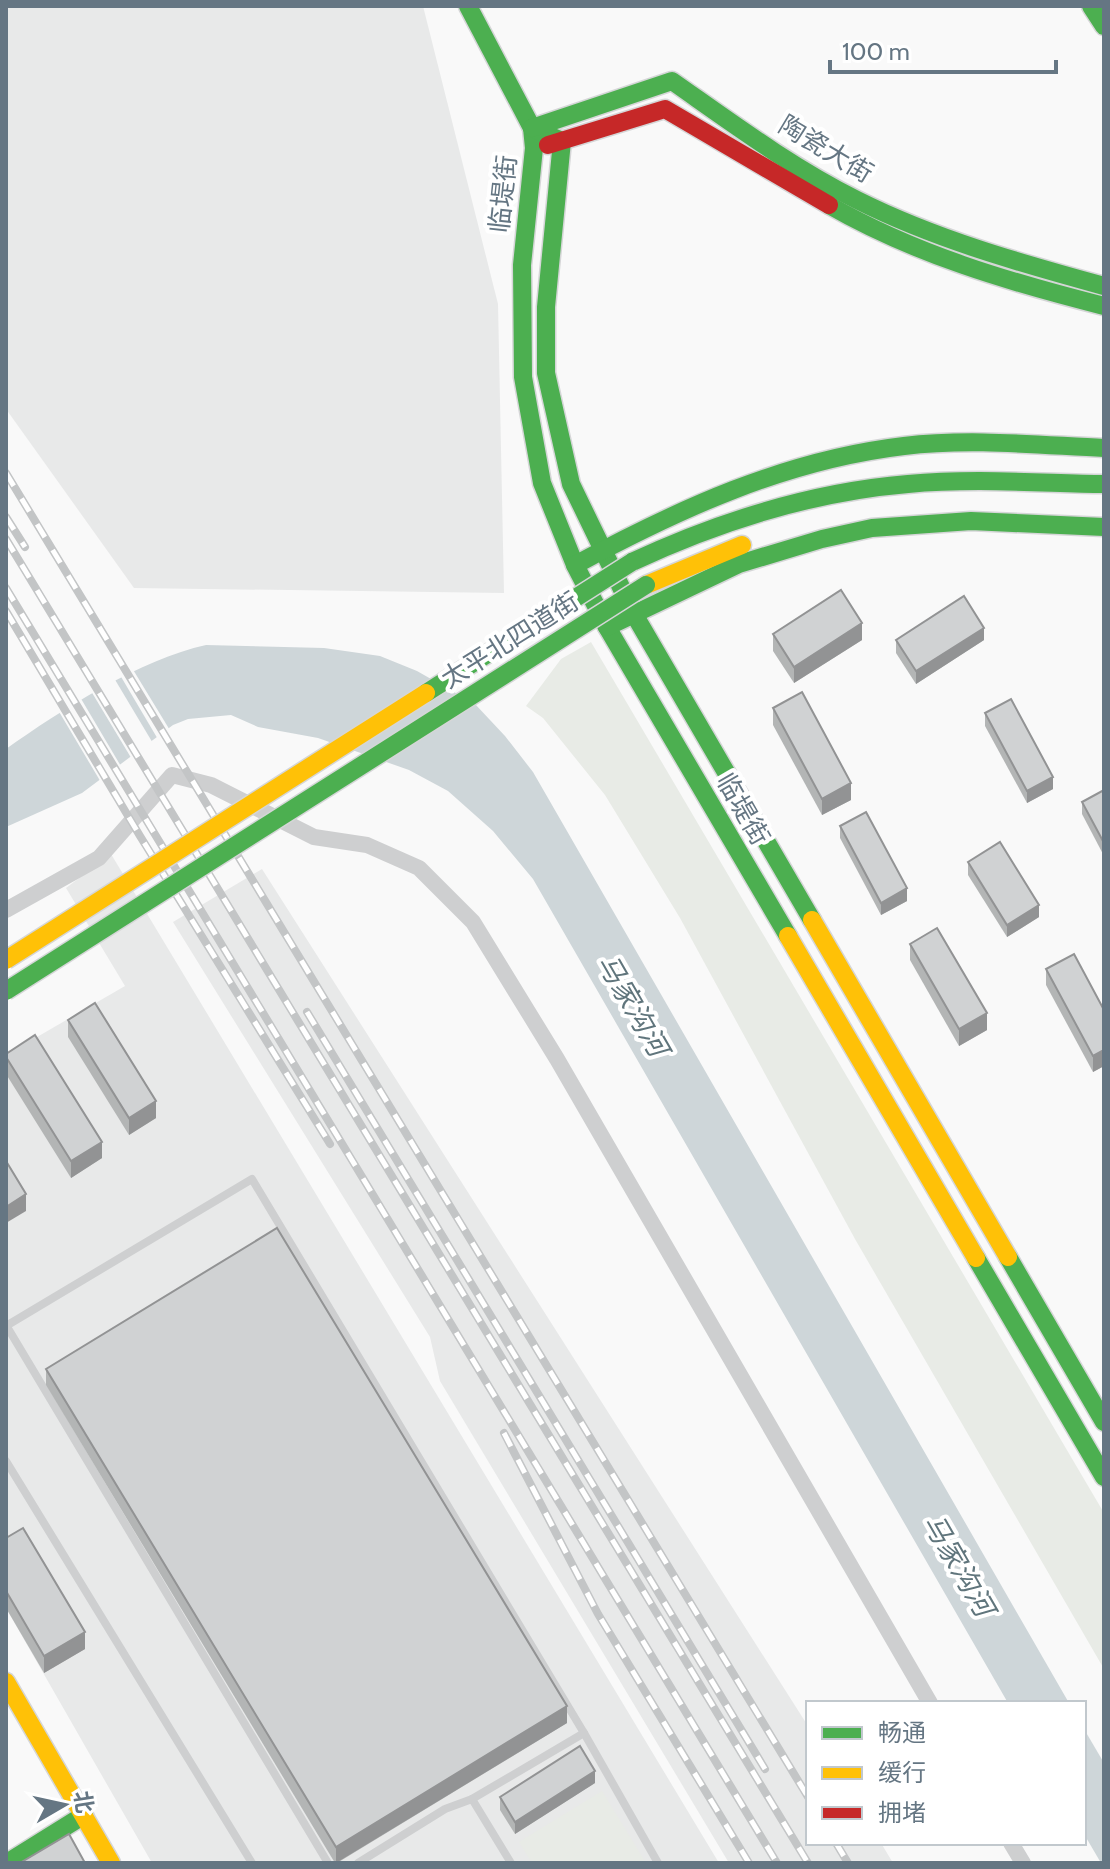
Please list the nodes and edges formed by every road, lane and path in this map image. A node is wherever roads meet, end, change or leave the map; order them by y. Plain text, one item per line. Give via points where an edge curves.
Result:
1 (468, 6) edge
2 (1091, 6) edge
3 (1104, 26) edge
4 (532, 128) junction
5 (562, 141) junction
6 (534, 148) junction
7 (1104, 286) edge
8 (1104, 306) edge
9 (1104, 448) edge
10 (1104, 484) edge
11 (1104, 511) edge
12 (1104, 527) edge
13 (604, 548) junction
14 (575, 565) junction
15 (634, 614) junction
16 (607, 627) junction
17 (6, 910) edge
18 (6, 960) edge
19 (6, 991) edge
20 (6, 1326) edge
21 (1104, 1422) edge
22 (6, 1461) edge
23 (1104, 1477) edge
24 (6, 1682) edge
25 (929, 1701) edge
26 (584, 1733) junction
27 (472, 1799) junction
28 (84, 1815) junction
29 (1012, 1845) edge
30 (7, 1863) edge
31 (111, 1863) edge
32 (252, 1863) edge
33 (328, 1863) edge
34 (358, 1863) edge
35 (511, 1863) edge
36 (658, 1863) edge
37 (1023, 1863) edge

1 - 4 street
2 - 3 street
4 - 5 street, 临堤街
4 - 6 street, 临堤街
4 - 7 street, 陶瓷大街 via 672,81 801,169 884,213 1034,267
5 - 6 street, 陶瓷大街
5 - 8 street, 陶瓷大街 via 665,109 874,231 1009,282
5 - 13 street, 临堤街 via 546,307 546,373 571,484
6 - 14 street, 临堤街 via 522,265 523,377 542,483
9 - 13 street, 太平北四道街 via 904,446 803,464 713,496
10 - 18 street, 太平北四道街, bridge via 884,485 798,500 660,548
11 - 19 street, 太平北四道街, bridge via 923,510 853,517 769,536 678,570 646,585
12 - 15 street, 太平北四道街 via 971,521 872,528 739,564
13 - 14 street, 太平北四道街
13 - 15 street, 临堤街
14 - 16 street, 临堤街
15 - 16 street, 太平北四道街
15 - 21 street, 临堤街
16 - 23 street, 临堤街
17 - 25 street via 99,858 172,775 211,785 314,837 367,845 419,868 473,922 557,1059
20 - 26 lane via 252,1179
20 - 33 lane
22 - 32 lane
24 - 28 street
26 - 27 lane
26 - 36 lane
27 - 34 lane via 445,1809
27 - 35 lane
28 - 30 street
28 - 31 street
29 - 37 street

